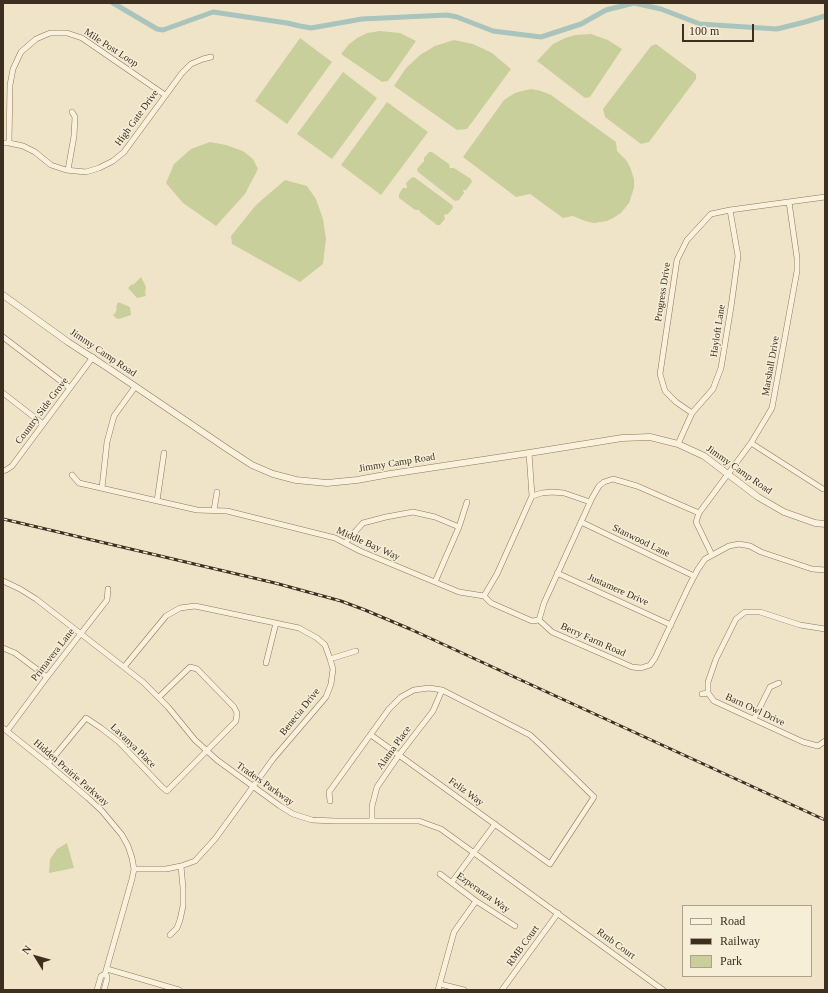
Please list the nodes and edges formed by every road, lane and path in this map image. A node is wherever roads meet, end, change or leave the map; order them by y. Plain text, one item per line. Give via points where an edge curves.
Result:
1 (211, 57) dead end
2 (3, 85) edge
3 (10, 85) junction
4 (166, 95) junction
5 (72, 112) dead end
6 (6, 143) edge
7 (68, 170) junction
8 (825, 197) edge
9 (789, 202) junction
10 (730, 210) junction
11 (3, 295) edge
12 (3, 337) edge
13 (93, 357) junction
14 (136, 387) junction
15 (70, 388) junction
16 (3, 393) edge
17 (692, 413) junction
18 (43, 424) junction
19 (751, 443) junction
20 (678, 444) junction
21 (164, 453) dead end
22 (529, 453) junction
23 (3, 471) edge
24 (728, 473) junction
25 (72, 475) dead end
26 (102, 488) junction
27 (825, 489) edge
28 (217, 492) dead end
29 (532, 496) junction
30 (158, 501) junction
31 (467, 502) dead end
32 (590, 502) junction
33 (214, 510) junction
34 (699, 513) junction
35 (581, 522) junction
36 (825, 524) edge
37 (458, 527) junction
38 (346, 543) junction
39 (712, 556) junction
40 (825, 570) edge
41 (557, 573) junction
42 (694, 576) junction
43 (3, 581) edge
44 (435, 582) junction
45 (108, 589) dead end
46 (484, 596) junction
47 (539, 620) junction
48 (276, 623) junction
49 (671, 625) junction
50 (825, 629) edge
51 (81, 634) junction
52 (3, 648) edge
53 (356, 651) dead end
54 (330, 658) junction
55 (266, 663) dead end
56 (124, 667) junction
57 (47, 677) junction
58 (779, 683) dead end
59 (442, 690) junction
60 (708, 693) junction
61 (702, 694) dead end
62 (159, 697) junction
63 (754, 719) junction
64 (5, 730) edge
65 (371, 734) junction
66 (825, 741) edge
67 (207, 751) junction
68 (399, 755) junction
69 (48, 764) junction
70 (252, 787) junction
71 (330, 801) dead end
72 (372, 820) junction
73 (495, 824) junction
74 (474, 852) junction
75 (181, 866) junction
76 (134, 868) junction
77 (440, 874) dead end
78 (452, 882) junction
79 (476, 901) junction
80 (558, 913) junction
81 (515, 926) dead end
82 (170, 935) dead end
83 (106, 971) junction
84 (439, 987) edge
85 (96, 990) edge
86 (104, 990) edge
87 (179, 990) edge
88 (464, 990) edge
89 (502, 990) edge
90 (663, 990) edge

1 - 4 street, High Gate Drive via 191,64
2 - 3 street
3 - 4 street, Mile Post Loop via 12,69 21,52 36,39 50,33 67,33 82,38
3 - 6 street, Mile Post Loop
4 - 7 street, High Gate Drive via 124,152 113,161 86,172
5 - 7 street via 75,117 74,136
6 - 7 street, High Gate Drive via 23,146 51,165
8 - 9 street, Progress Drive
9 - 10 street, Progress Drive
9 - 19 street, Marshall Drive via 797,271 772,408
10 - 17 street, Hayloft Lane via 738,256 721,368 712,389
10 - 17 street, Progress Drive via 710,214 687,240 677,260 660,374 665,391
11 - 13 street, Jimmy Camp Road
12 - 15 street
13 - 14 street, Jimmy Camp Road
13 - 15 street, Country Side Grove
14 - 22 street, Jimmy Camp Road via 252,465 296,480 327,483 349,481
14 - 26 street via 114,416 107,442
15 - 18 street, Country Side Grove
16 - 18 street
17 - 20 street, Hayloft Lane
18 - 23 street, Country Side Grove via 12,466
19 - 24 street, Marshall Drive
19 - 27 street
20 - 22 street, Jimmy Camp Road via 650,437 622,438
20 - 24 street, Jimmy Camp Road via 704,456
21 - 30 street
22 - 29 street
24 - 34 street, Marshall Drive
24 - 36 street, Jimmy Camp Road via 758,497 784,512
25 - 26 street, Middle Bay Way via 79,483
26 - 30 street, Middle Bay Way
28 - 33 street
29 - 32 street via 552,492 564,493
29 - 46 street via 497,574
30 - 33 street, Middle Bay Way via 197,510
31 - 37 street
32 - 34 street via 599,486 613,479 637,486
32 - 35 street
33 - 38 street, Middle Bay Way via 228,511
34 - 39 street via 696,522
35 - 41 street
35 - 42 street, Stanwood Lane
37 - 38 street via 435,517 413,512 363,523
37 - 44 street
38 - 44 street, Middle Bay Way
39 - 40 street, Berry Farm Road via 729,546 739,544 812,569
39 - 42 street, Berry Farm Road via 706,559
41 - 47 street
41 - 49 street, Justamere Drive
42 - 49 street, Berry Farm Road
43 - 51 street, Traders Parkway via 36,599
44 - 46 street, Middle Bay Way via 459,592
45 - 51 street, Primavera Lane via 107,600
46 - 47 street via 491,603 532,621
47 - 49 street, Berry Farm Road via 552,632 632,667 641,668 650,665 655,658
48 - 54 street, Benecia Drive via 299,628 317,638 324,645
48 - 55 street
48 - 56 street, Benecia Drive via 195,606 180,608 166,616
50 - 60 street via 800,625 760,612 745,612 736,619 716,659 708,682
51 - 56 street, Traders Parkway
51 - 57 street, Primavera Lane
52 - 57 street via 15,653
53 - 54 street
54 - 70 street, Benecia Drive via 333,669 326,696
56 - 62 street, Traders Parkway
57 - 64 street, Primavera Lane
58 - 63 street via 770,687
59 - 65 street via 414,690 400,697
59 - 68 street, Alatna Place via 433,710
59 - 73 street, Feliz Way via 530,735 594,797 550,864
60 - 61 street
60 - 63 street, Barn Owl Drive via 714,701
62 - 67 street, Traders Parkway
62 - 67 street via 190,667 197,669 234,707 238,712 236,721
63 - 66 street, Barn Owl Drive via 803,742 818,746
64 - 69 street, Hidden Prairie Parkway
65 - 68 street, Feliz Way
65 - 71 street via 329,792
67 - 69 street, Lavanya Place via 168,791 119,742 86,718
67 - 70 street, Traders Parkway
68 - 72 street, Alatna Place via 377,788 372,806
68 - 73 street, Feliz Way
69 - 76 street, Hidden Prairie Parkway via 102,811 122,835
70 - 72 street, Traders Parkway via 293,814 312,820
70 - 75 street, Benecia Drive via 215,839 195,860
72 - 74 street, Traders Parkway via 419,821 441,829
73 - 74 street
74 - 78 street
74 - 80 street, Traders Parkway
75 - 76 street, Benecia Drive via 166,869
75 - 82 street via 184,906 177,928
76 - 83 street, Hidden Prairie Parkway
77 - 78 street, Ezperanza Way
78 - 79 street, Ezperanza Way
79 - 81 street, Ezperanza Way
79 - 84 street via 454,932
80 - 89 street, RMB Court
80 - 90 street, Rmb Court
83 - 85 street, Hidden Prairie Parkway via 101,976
83 - 86 street, Hidden Prairie Parkway
83 - 87 street
84 - 88 street

